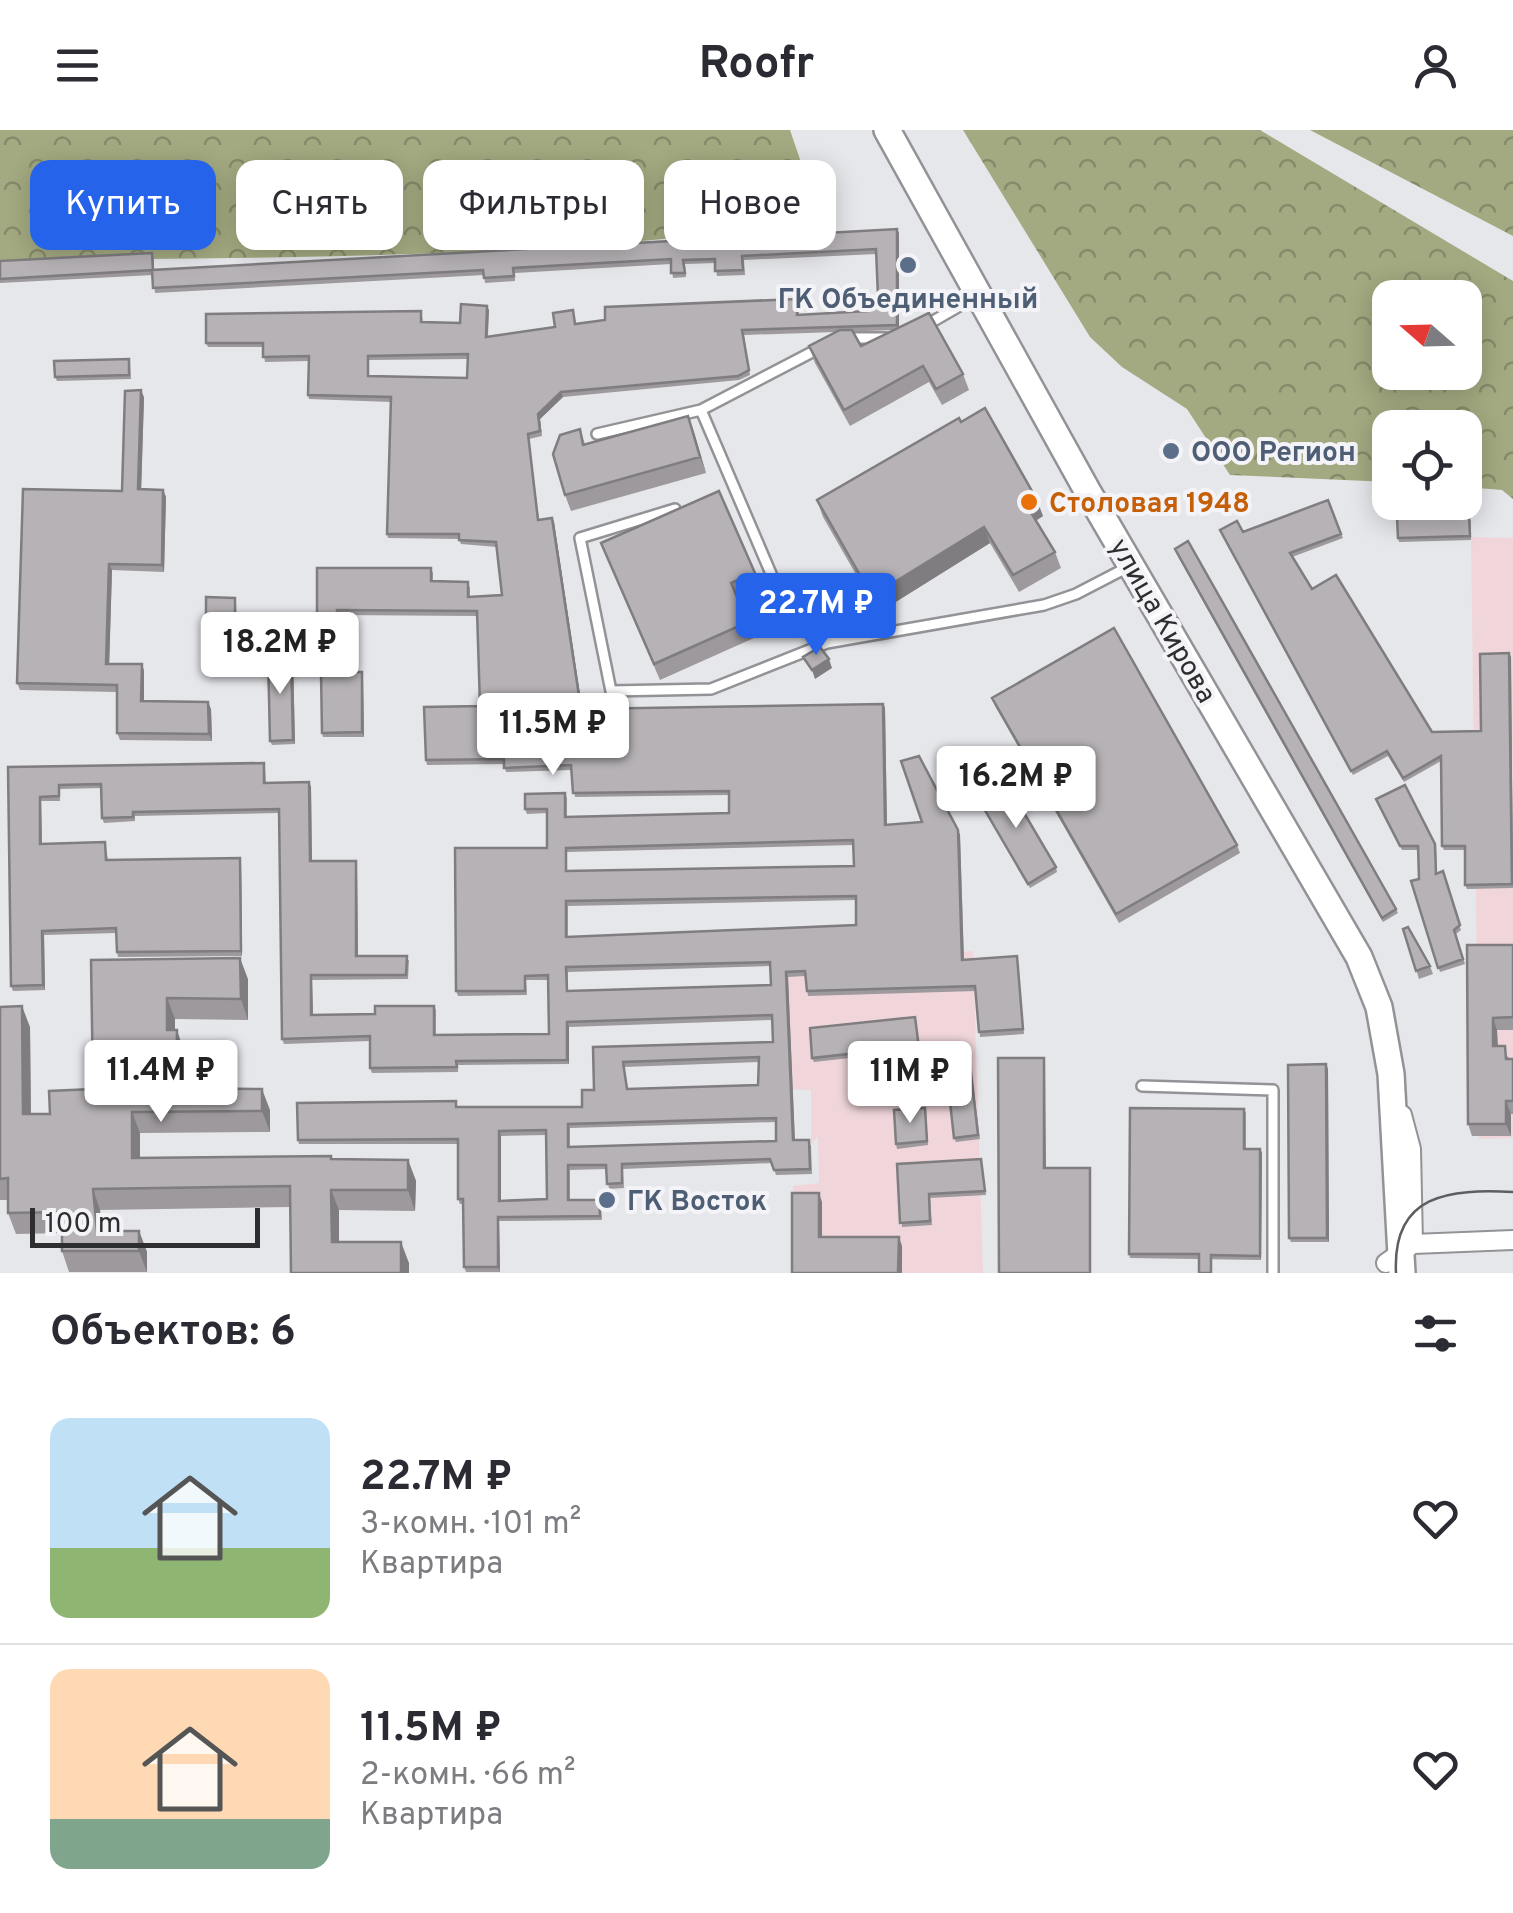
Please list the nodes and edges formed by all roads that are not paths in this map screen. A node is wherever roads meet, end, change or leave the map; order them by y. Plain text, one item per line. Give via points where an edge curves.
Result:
1 (886, 130) edge
2 (978, 296) junction
3 (918, 330) edge
4 (902, 338) edge
5 (701, 410) junction
6 (598, 434) dead end
7 (675, 509) edge
8 (1133, 565) junction
9 (786, 611) dead end
10 (1378, 1007) junction
11 (1142, 1086) dead end
12 (1513, 1240) edge
13 (1398, 1262) edge
14 (1273, 1273) edge

1 - 2 street, улица Кирова
2 - 3 lane
2 - 8 street, улица Кирова
4 - 5 lane via 844,338
5 - 6 lane
5 - 9 lane
7 - 8 lane via 580,538 610,691 711,689 826,643 1044,606
8 - 10 street, улица Кирова via 1360,958
10 - 13 street, улица Кирова via 1391,1074
10 - 13 street, улица Кирова via 1376,1090
11 - 14 lane via 1274,1090
12 - 13 street

